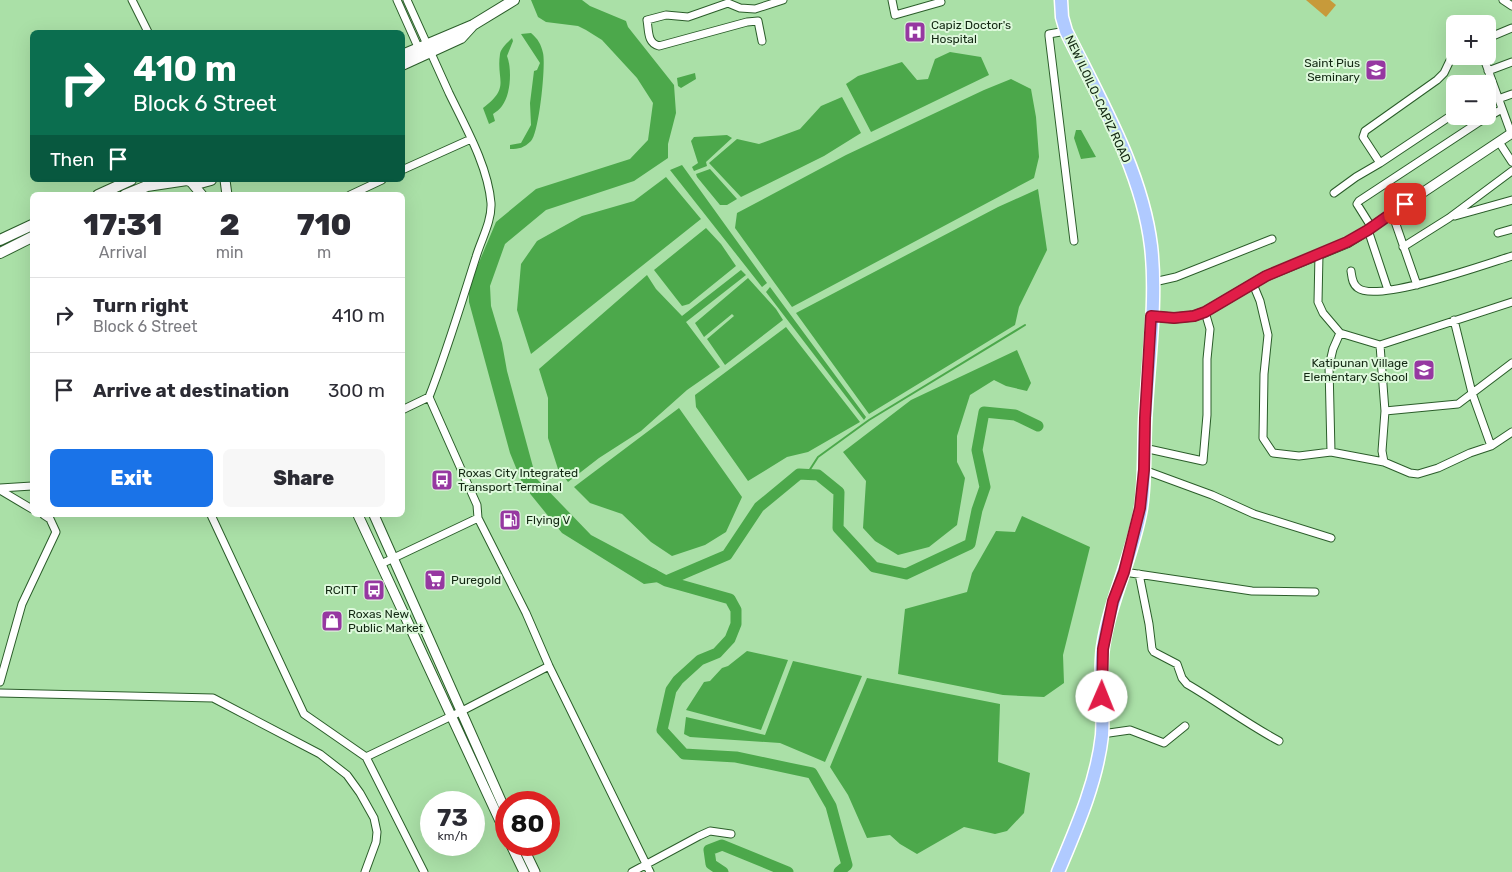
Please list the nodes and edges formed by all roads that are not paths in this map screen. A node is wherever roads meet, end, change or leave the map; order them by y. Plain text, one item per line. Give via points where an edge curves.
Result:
1 (132, 0) edge
2 (397, 0) edge
3 (407, 0) edge
4 (514, 0) edge
5 (783, 0) edge
6 (892, 0) edge
7 (940, 0) edge
8 (1061, 0) edge
9 (1502, 0) edge
10 (1512, 6) edge
11 (755, 9) junction
12 (758, 21) junction
13 (1512, 28) edge
14 (147, 30) edge
15 (1066, 31) junction
16 (1496, 35) edge
17 (762, 41) dead end
18 (425, 48) junction
19 (405, 54) edge
20 (1512, 62) edge
21 (405, 63) edge
22 (1448, 65) edge
23 (1486, 65) edge
24 (1488, 71) junction
25 (1489, 75) edge
26 (1496, 93) edge
27 (1512, 94) edge
28 (1498, 99) junction
29 (1502, 109) junction
30 (1446, 119) edge
31 (1511, 133) edge
32 (471, 139) junction
33 (1499, 142) junction
34 (1512, 162) edge
35 (1380, 163) junction
36 (405, 169) edge
37 (1512, 171) edge
38 (127, 182) edge
39 (180, 182) edge
40 (189, 182) edge
41 (378, 182) edge
42 (105, 192) edge
43 (132, 192) edge
44 (199, 192) edge
45 (356, 192) edge
46 (1334, 193) dead end
47 (1512, 200) edge
48 (1392, 213) junction
49 (1449, 218) junction
50 (30, 226) edge
51 (1370, 229) junction
52 (1512, 229) edge
53 (1498, 233) dead end
54 (30, 238) edge
55 (1272, 239) dead end
56 (0, 240) edge
57 (1074, 241) dead end
58 (1403, 247) junction
59 (0, 253) edge
60 (1319, 254) junction
61 (1512, 256) edge
62 (1351, 271) dead end
63 (1154, 282) junction
64 (1252, 284) junction
65 (1417, 285) junction
66 (1388, 290) junction
67 (1512, 302) edge
68 (1205, 312) junction
69 (1151, 316) junction
70 (1454, 320) junction
71 (1340, 332) junction
72 (1380, 345) junction
73 (1512, 364) edge
74 (1472, 393) junction
75 (429, 397) junction
76 (405, 409) edge
77 (1385, 411) junction
78 (1512, 432) edge
79 (1491, 446) junction
80 (1144, 448) junction
81 (1331, 452) junction
82 (1384, 462) junction
83 (1144, 470) junction
84 (30, 486) edge
85 (0, 489) edge
86 (30, 508) edge
87 (47, 517) edge
88 (212, 517) edge
89 (359, 517) edge
90 (375, 517) edge
91 (478, 518) junction
92 (1331, 538) dead end
93 (394, 558) junction
94 (381, 564) junction
95 (1124, 572) junction
96 (1139, 574) junction
97 (1315, 592) dead end
98 (549, 666) junction
99 (0, 682) edge
100 (0, 693) edge
101 (460, 712) junction
102 (451, 716) junction
103 (1185, 726) dead end
104 (1102, 734) junction
105 (1279, 741) dead end
106 (366, 757) junction
107 (496, 791) edge
108 (495, 810) edge
109 (731, 834) dead end
110 (517, 856) edge
111 (527, 856) edge
112 (646, 864) junction
113 (365, 872) edge
114 (424, 872) edge
115 (524, 872) edge
116 (535, 872) edge
117 (632, 872) edge
118 (650, 872) edge
119 (1058, 872) edge

1 - 14 street
2 - 18 street
3 - 18 street
4 - 18 main road via 473,25 461,38
5 - 11 street
6 - 7 street via 895,15
8 - 15 highway, NEW ILOILO-CAPIZ ROAD
9 - 10 street
11 - 12 street
11 - 12 street via 728,3 688,16 666,15 647,20 650,40 658,46
12 - 17 street
13 - 16 street
15 - 57 street via 1049,36
15 - 63 highway, NEW ILOILO-CAPIZ ROAD via 1124,151 1143,208 1151,244
18 - 19 main road
18 - 21 main road
18 - 32 street
20 - 24 street
22 - 35 street via 1437,80 1365,131 1363,137
23 - 24 street
24 - 25 street
26 - 28 street
27 - 28 street
28 - 29 street
29 - 31 street
29 - 51 street via 1359,201 1357,204
30 - 35 street
31 - 33 street
32 - 36 street
32 - 75 street via 488,185 490,217
33 - 34 street
33 - 48 street
35 - 46 street
37 - 49 street
38 - 42 main road
39 - 43 main road via 147,186
40 - 44 street
41 - 45 street
47 - 49 street
48 - 51 street
48 - 58 street
49 - 58 street
50 - 56 main road
51 - 60 street
51 - 66 street
52 - 53 street
54 - 59 main road
55 - 63 street via 1176,277
58 - 65 street
60 - 64 street
60 - 71 street via 1318,302
61 - 65 street
62 - 66 street via 1358,288 1378,292
63 - 69 highway, NEW ILOILO-CAPIZ ROAD
64 - 68 street
64 - 81 street via 1268,335 1263,438 1273,453 1299,456
65 - 66 street
67 - 70 street
68 - 69 street via 1174,318
68 - 80 street via 1210,328 1203,461
69 - 80 highway, NEW ILOILO-CAPIZ ROAD
70 - 72 street
70 - 74 street
71 - 72 street
71 - 81 street via 1329,366
72 - 77 street
73 - 74 street
74 - 77 street via 1458,404
74 - 79 street
75 - 76 street
75 - 91 street via 477,505
77 - 82 street
78 - 79 street
79 - 82 street via 1418,474
80 - 83 highway, NEW ILOILO-CAPIZ ROAD
81 - 82 street
83 - 92 street via 1254,514
83 - 95 highway, NEW ILOILO-CAPIZ ROAD via 1140,508
84 - 85 street
85 - 86 street
87 - 99 street via 56,532 22,604
88 - 106 street via 304,714
89 - 94 street
90 - 93 street
91 - 93 street
91 - 98 street
93 - 94 street
93 - 101 street
94 - 102 street
95 - 96 street
95 - 104 highway, NEW ILOILO-CAPIZ ROAD via 1113,601 1103,649
96 - 97 street via 1252,592
96 - 105 street via 1154,652 1177,664 1187,684
98 - 101 street
98 - 112 street
100 - 113 street via 213,698 320,754 347,775 374,818 377,832
101 - 102 street
101 - 107 street
102 - 106 street
102 - 108 street
103 - 104 street via 1164,743 1130,730
104 - 119 highway, NEW ILOILO-CAPIZ ROAD via 1087,796
106 - 114 street
109 - 112 street via 710,831
110 - 115 street
111 - 116 street
112 - 117 street
112 - 118 street

